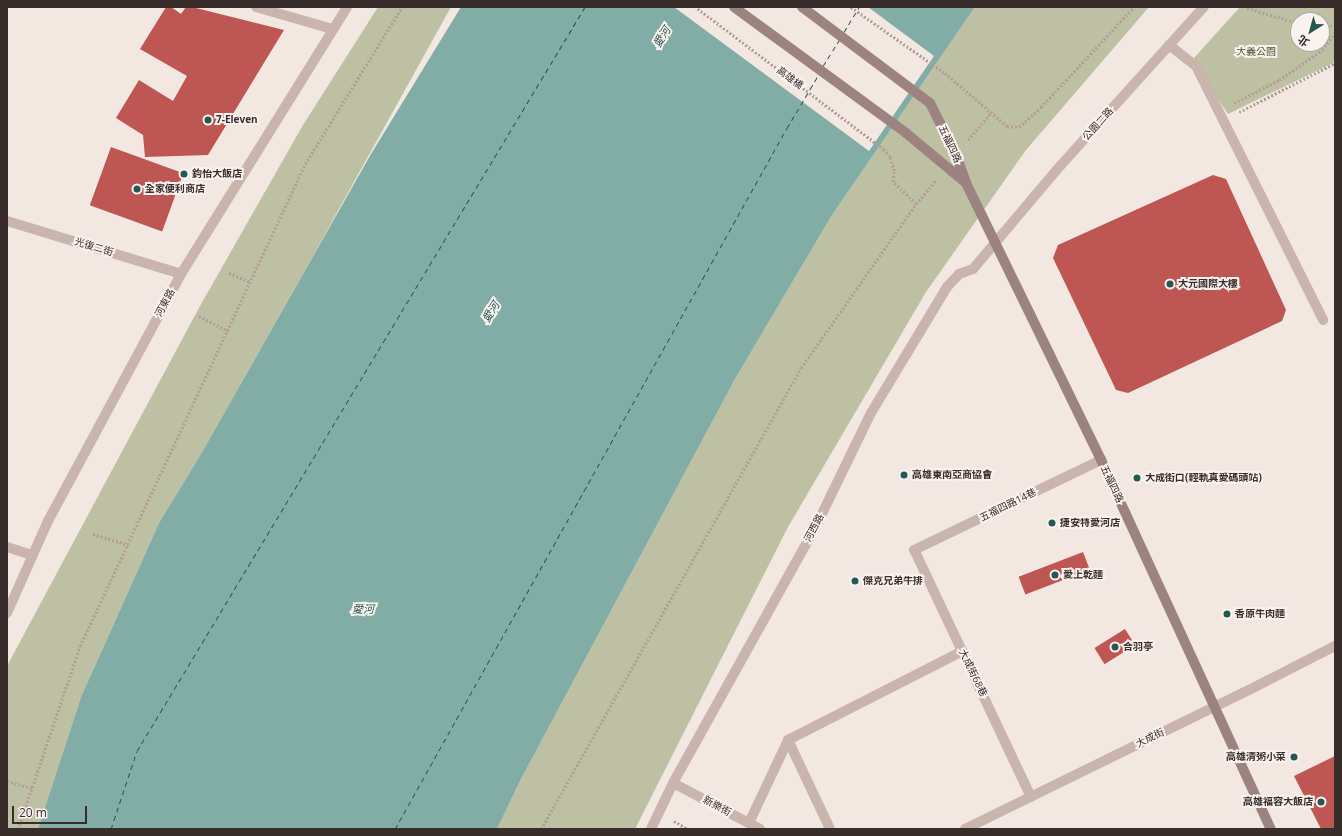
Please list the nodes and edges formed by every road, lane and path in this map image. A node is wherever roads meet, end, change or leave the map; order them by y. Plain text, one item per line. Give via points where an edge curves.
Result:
1 (256, 7) edge
2 (347, 7) edge
3 (402, 7) edge
4 (695, 7) edge
5 (734, 7) edge
6 (802, 7) edge
7 (851, 7) edge
8 (1134, 7) edge
9 (1204, 7) edge
10 (1247, 8) edge
11 (1290, 21) edge
12 (332, 30) junction
13 (1335, 32) edge
14 (1169, 45) junction
15 (1335, 63) edge
16 (1218, 111) junction
17 (1222, 121) junction
18 (967, 185) junction
19 (7, 221) edge
20 (996, 242) junction
21 (228, 273) dead end
22 (181, 274) junction
23 (250, 282) junction
24 (199, 316) dead end
25 (1323, 320) dead end
26 (228, 331) junction
27 (1101, 460) junction
28 (93, 534) dead end
29 (128, 545) junction
30 (7, 547) edge
31 (914, 550) joint
32 (32, 555) junction
33 (7, 612) edge
34 (1335, 646) edge
35 (962, 651) junction
36 (1215, 706) junction
37 (788, 740) junction
38 (7, 781) edge
39 (674, 782) junction
40 (32, 788) junction
41 (1031, 797) junction
42 (749, 823) junction
43 (982, 825) edge
44 (18, 829) edge
45 (541, 829) edge
46 (652, 829) edge
47 (760, 829) edge
48 (830, 829) edge
49 (964, 829) edge
50 (1271, 829) edge

1 - 12 street
2 - 12 street, 河東路
3 - 23 path via 305,164
4 - 45 path, 高雄橋 via 884,150 894,171 893,182 916,204 801,368
5 - 18 street, 五福四路 via 906,133
6 - 18 street, 五福四路 via 930,104 956,155
7 - 8 path via 945,73 1007,126 1019,128
9 - 14 street, 公園二路
10 - 11 path
12 - 22 street, 河東路
13 - 16 path via 1322,50 1279,80
14 - 16 street via 1196,66
14 - 20 street, 公園二路
15 - 17 path
16 - 17 street
17 - 25 street
18 - 20 street, 五福四路
19 - 22 street, 光復二街
20 - 27 street, 五福四路
20 - 39 street, 河西路 via 973,269 959,274 947,287 871,413 817,524
21 - 23 path
22 - 32 street, 河東路
23 - 26 path
24 - 26 path
26 - 29 path
27 - 31 street, 五福四路14巷
27 - 36 street, 五福四路
28 - 29 path
29 - 40 path via 80,646
30 - 32 street
31 - 35 street, 大成街68巷
32 - 33 street, 河東路
34 - 36 street, 大成街
35 - 37 street
35 - 41 street, 大成街68巷
36 - 41 street, 大成街
36 - 50 street, 五福四路
37 - 42 street
37 - 48 street
38 - 40 path
39 - 42 street, 新樂街
39 - 46 street, 河西路
40 - 44 path
41 - 43 street, 大成街
42 - 47 street, 新樂街
43 - 49 street, 大成街

